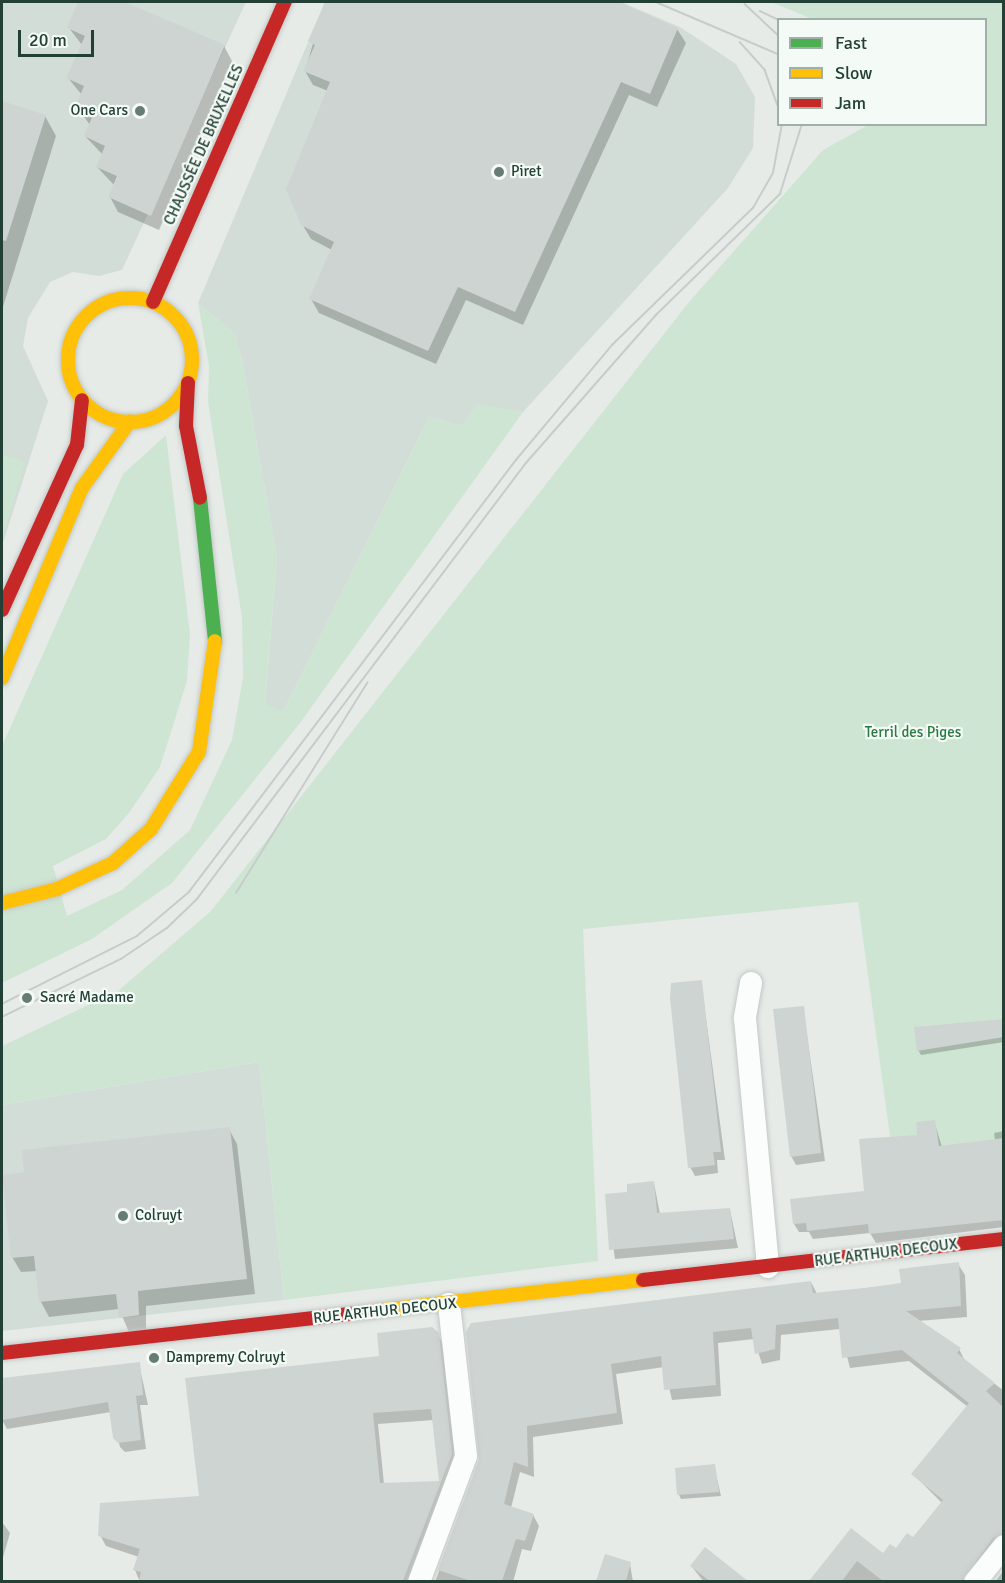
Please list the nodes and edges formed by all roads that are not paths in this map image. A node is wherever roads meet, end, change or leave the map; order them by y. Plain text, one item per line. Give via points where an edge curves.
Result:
1 (285, 2) edge
2 (153, 302) junction
3 (188, 383) junction
4 (82, 400) junction
5 (130, 421) junction
6 (2, 610) edge
7 (2, 678) edge
8 (2, 903) edge
9 (750, 983) dead end
10 (1004, 1239) edge
11 (768, 1267) junction
12 (449, 1304) junction
13 (2, 1353) edge
14 (1004, 1546) edge
15 (419, 1581) edge
16 (975, 1581) edge

1 - 2 main road, CHAUSSÉE DE BRUXELLES
2 - 3 main road via 169,311 189,341
2 - 4 main road via 122,298 84,318 69,348 69,368
3 - 5 main road via 169,408
3 - 8 main road via 186,426 213,580 216,655 199,752 151,829 113,862 57,889
4 - 5 main road via 107,418
4 - 6 main road via 77,445
5 - 7 main road via 82,488
9 - 11 street via 745,1018
10 - 11 main road, RUE ARTHUR DECOUX
11 - 12 main road, RUE ARTHUR DECOUX
12 - 13 main road, RUE ARTHUR DECOUX
12 - 15 street via 466,1456
14 - 16 street

